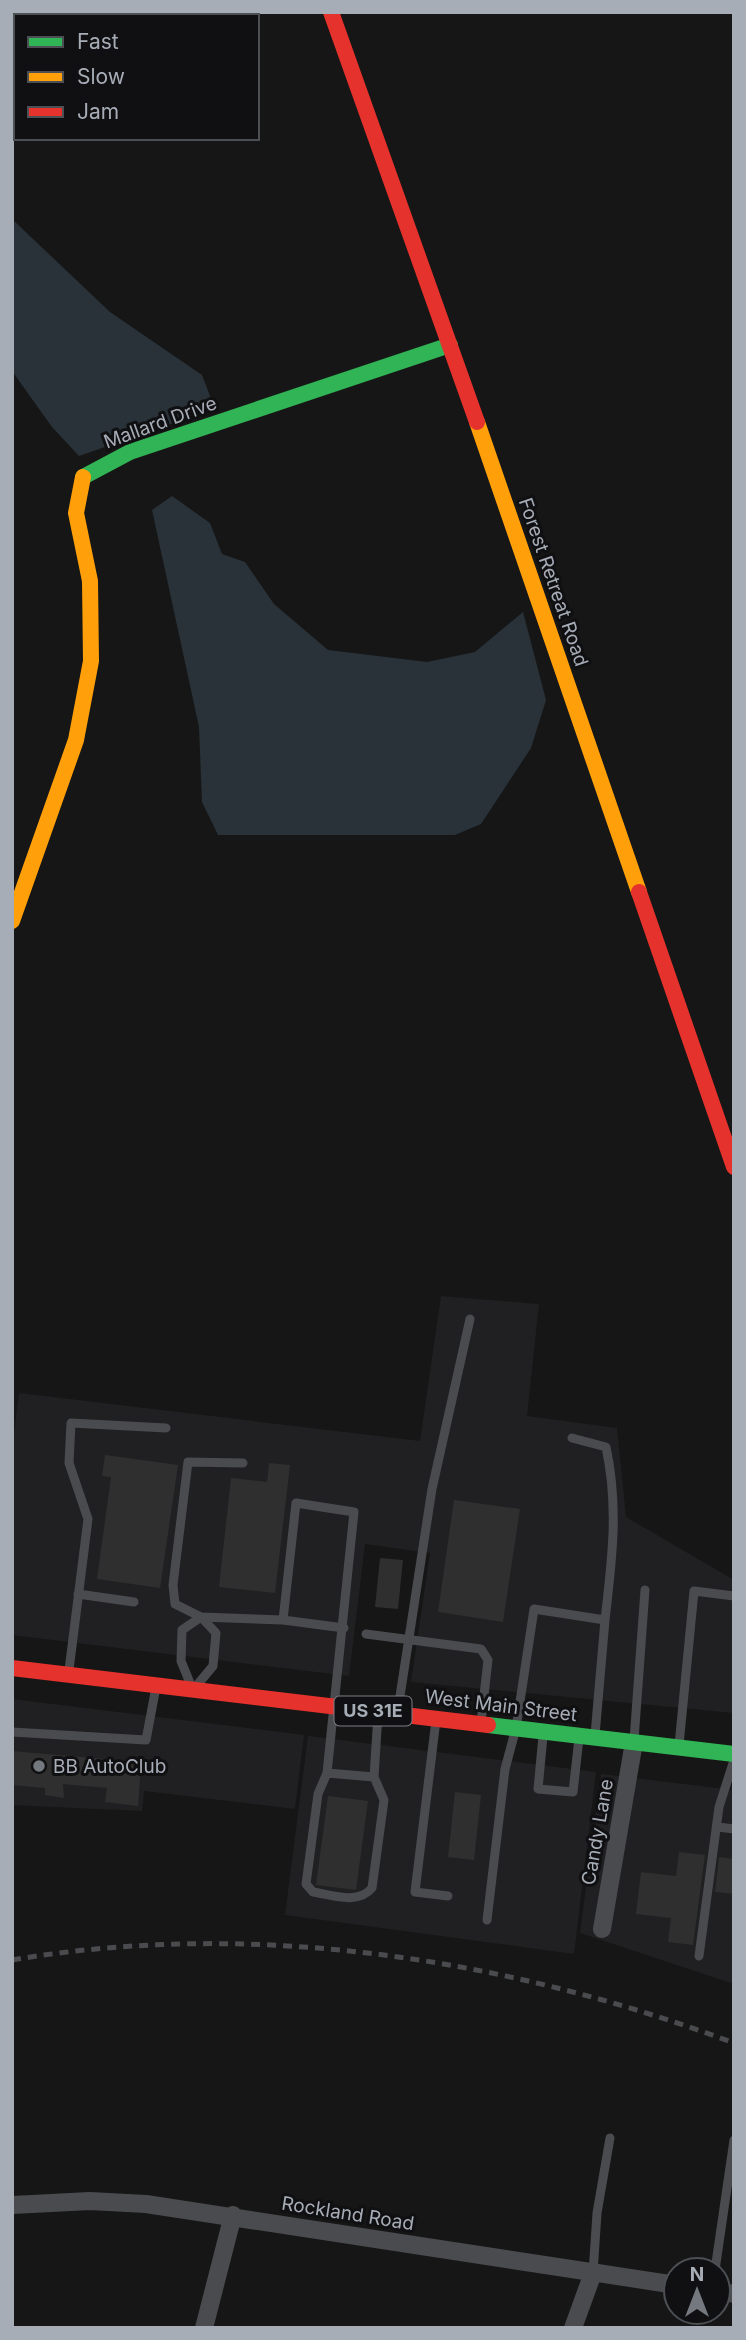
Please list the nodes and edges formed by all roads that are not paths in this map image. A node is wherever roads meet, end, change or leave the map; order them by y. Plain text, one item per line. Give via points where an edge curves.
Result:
1 (331, 12) edge
2 (450, 345) junction
3 (12, 921) edge
4 (734, 1167) edge
5 (470, 1319) dead end
6 (166, 1428) dead end
7 (572, 1438) dead end
8 (243, 1463) dead end
9 (645, 1590) dead end
10 (78, 1594) junction
11 (734, 1597) edge
12 (134, 1602) dead end
13 (201, 1617) junction
14 (283, 1620) junction
15 (605, 1620) junction
16 (344, 1628) junction
17 (366, 1634) dead end
18 (408, 1640) junction
19 (12, 1668) edge
20 (68, 1675) junction
21 (156, 1686) junction
22 (193, 1691) junction
23 (333, 1706) junction
24 (379, 1712) junction
25 (397, 1714) junction
26 (436, 1719) junction
27 (481, 1724) junction
28 (516, 1728) junction
29 (543, 1731) junction
30 (12, 1732) edge
31 (587, 1736) junction
32 (634, 1742) junction
33 (679, 1747) junction
34 (734, 1754) edge
35 (734, 1760) edge
36 (327, 1773) junction
37 (373, 1777) junction
38 (718, 1827) junction
39 (734, 1829) edge
40 (448, 1896) dead end
41 (487, 1920) dead end
42 (601, 1929) dead end
43 (699, 1956) dead end
44 (610, 2138) dead end
45 (734, 2140) edge
46 (12, 2205) edge
47 (233, 2215) junction
48 (717, 2256) edge
49 (593, 2273) junction
50 (662, 2283) edge
51 (204, 2328) edge
52 (573, 2328) edge

1 - 2 street, Forest Retreat Road
2 - 3 street, Mallard Drive via 130,452 83,477 76,513 90,581 91,661 76,740
2 - 4 street, Forest Retreat Road
5 - 18 lane via 432,1489
6 - 10 lane via 71,1423 69,1463 88,1519
7 - 15 lane via 606,1447 613,1480 615,1521
8 - 13 lane via 188,1462 174,1604
9 - 32 lane
10 - 12 lane
10 - 20 lane
11 - 33 lane via 694,1591
13 - 14 lane
13 - 22 lane via 182,1630 181,1661
13 - 22 lane via 216,1633 213,1666
14 - 16 lane
14 - 16 lane via 296,1503 354,1512
15 - 28 lane via 534,1609
15 - 31 lane
16 - 23 lane
17 - 18 lane
18 - 25 lane
18 - 27 lane via 472,1647 487,1655
19 - 20 street, West Main Street / US 31E
20 - 21 street, West Main Street / US 31E
21 - 22 street, West Main Street / US 31E
21 - 30 lane via 146,1740
22 - 23 street, West Main Street / US 31E
23 - 24 street, West Main Street / US 31E
23 - 36 lane
24 - 25 street, West Main Street / US 31E
24 - 37 lane
25 - 26 street, West Main Street / US 31E
26 - 27 street, West Main Street / US 31E
26 - 40 lane via 415,1892
27 - 28 street, West Main Street / US 31E
28 - 29 street, West Main Street / US 31E
28 - 41 lane via 505,1769
29 - 31 street, West Main Street / US 31E
29 - 31 lane via 538,1788 550,1790 573,1792
31 - 32 street, West Main Street / US 31E
32 - 33 street, West Main Street / US 31E
32 - 42 street, Candy Lane
33 - 34 street, West Main Street / US 31E
35 - 38 lane via 719,1807
36 - 37 lane
36 - 37 lane via 318,1794 306,1884 313,1892 355,1898 366,1896 372,1888 384,1800
38 - 39 lane
38 - 43 lane
44 - 49 lane via 597,2213
45 - 48 lane
46 - 47 street, Rockland Road via 90,2201
47 - 49 street, Rockland Road
47 - 51 street
49 - 50 street, Rockland Road
49 - 52 street

